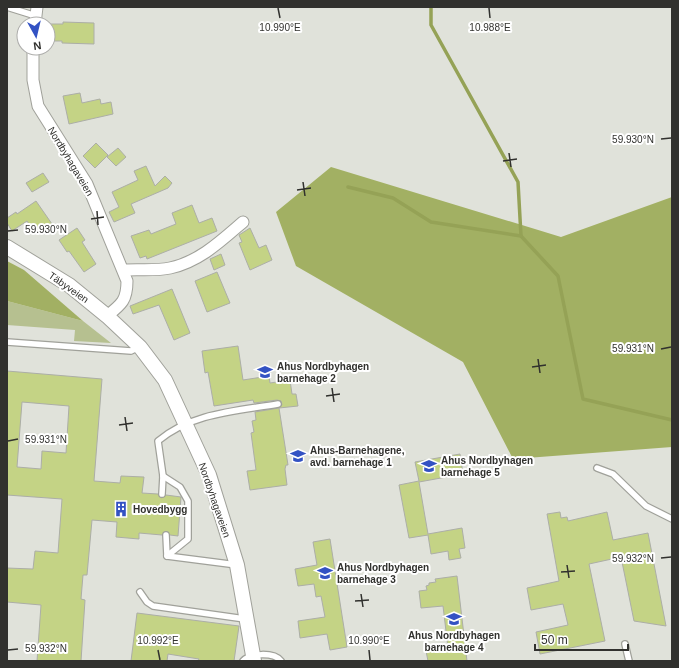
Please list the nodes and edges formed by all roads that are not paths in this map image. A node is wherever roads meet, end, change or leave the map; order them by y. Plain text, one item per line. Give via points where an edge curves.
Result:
1 (7, 7) edge
2 (36, 16) edge
3 (33, 56) edge
4 (243, 222) dead end
5 (7, 247) edge
6 (124, 270) junction
7 (107, 316) junction
8 (126, 334) joint
9 (7, 342) edge
10 (140, 347) junction
11 (278, 404) dead end
12 (185, 423) junction
13 (596, 468) dead end
14 (163, 476) junction
15 (162, 494) dead end
16 (672, 519) edge
17 (166, 535) dead end
18 (167, 556) junction
19 (237, 565) junction
20 (140, 592) dead end
21 (248, 619) junction
22 (624, 644) dead end
23 (250, 659) edge
24 (281, 661) edge
25 (627, 661) edge

1 - 2 lane
3 - 6 street, Nordbyhagaveien via 33,80 38,106 87,184
4 - 6 street via 218,244 190,262 169,269
5 - 7 street, Täbyveien via 69,285
6 - 7 street, Nordbyhagaveien via 127,296
7 - 8 street, Täbyveien
8 - 10 street, Nordbyhagaveien
9 - 10 lane via 131,351
10 - 12 street, Nordbyhagaveien via 165,380
11 - 12 lane
12 - 14 lane via 158,441
12 - 19 street, Nordbyhagaveien via 209,475
13 - 16 lane via 612,474 646,506
14 - 15 lane
14 - 18 lane via 180,487 188,501 188,539
17 - 18 lane
18 - 19 lane
19 - 21 street, Nordbyhagaveien
20 - 21 lane via 152,606
21 - 23 street, Nordbyhagaveien
22 - 25 lane
23 - 24 lane via 272,655

